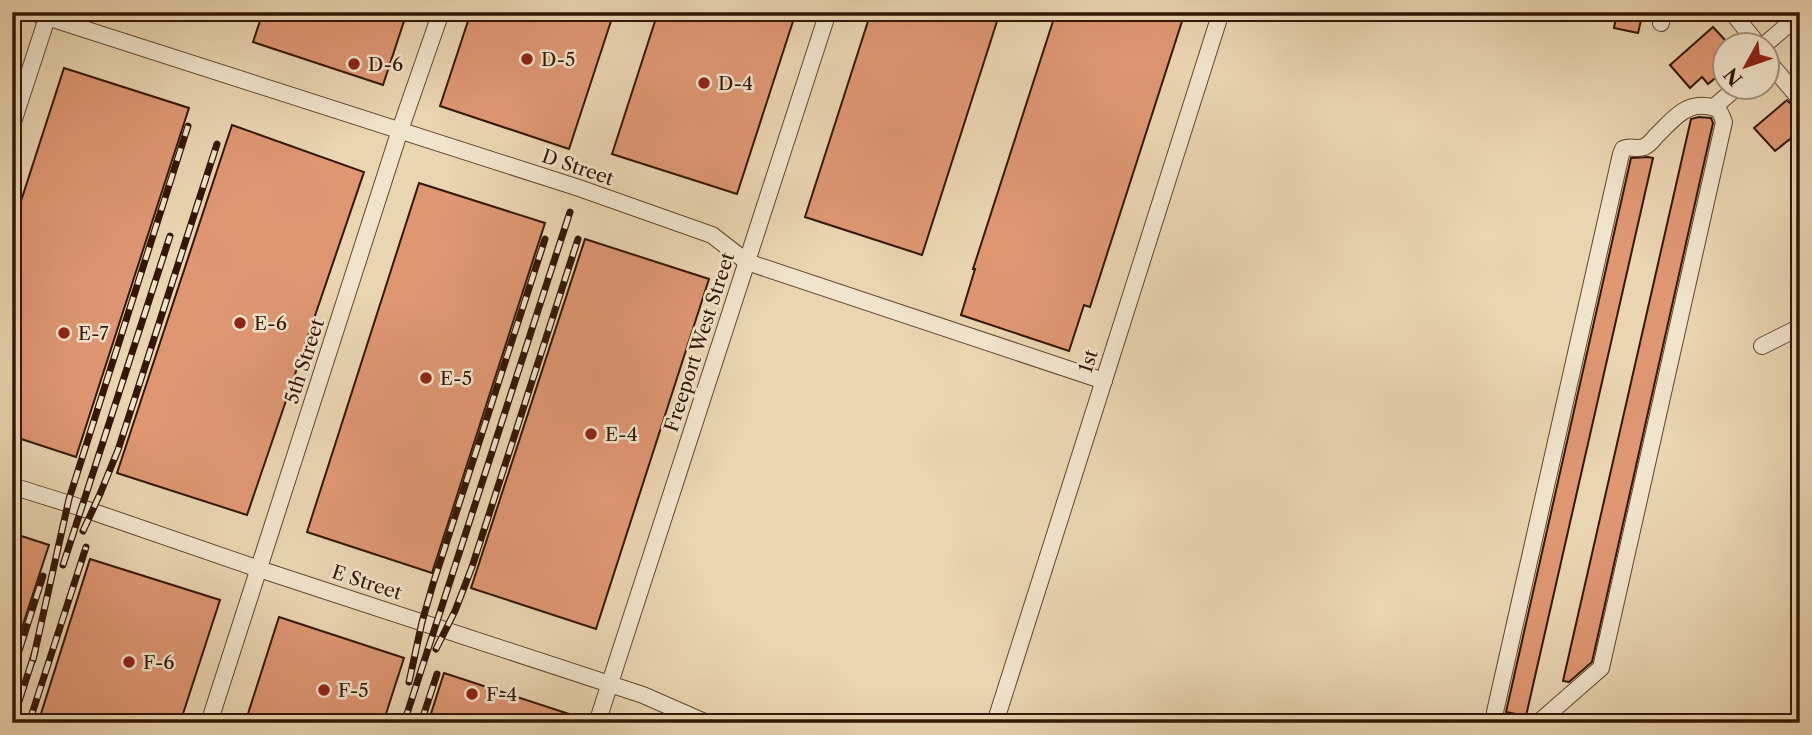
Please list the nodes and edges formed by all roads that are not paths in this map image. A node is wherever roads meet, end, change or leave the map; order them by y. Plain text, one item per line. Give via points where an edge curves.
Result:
1 (30, 12) edge
2 (441, 12) edge
3 (828, 12) edge
4 (1221, 12) edge
5 (1732, 12) edge
6 (48, 15) edge
7 (1796, 18) edge
8 (1749, 32) edge
9 (1778, 32) edge
10 (1780, 75) edge
11 (1800, 99) edge
12 (1720, 102) edge
13 (1714, 107) junction
14 (12, 125) edge
15 (400, 130) junction
16 (747, 262) junction
17 (1800, 327) edge
18 (1762, 346) dead end
19 (1104, 381) junction
20 (12, 486) edge
21 (259, 569) junction
22 (609, 684) junction
23 (209, 723) edge
24 (597, 723) edge
25 (707, 723) edge
26 (995, 723) edge
27 (1504, 723) edge
28 (1538, 723) edge

1 - 6 lane, D Street
2 - 15 lane, 5th Street
3 - 16 lane, Freeport West Street
4 - 19 lane, 1st
5 - 8 lane
6 - 14 lane
6 - 15 lane, D Street
7 - 9 lane
10 - 11 lane
12 - 13 lane
13 - 27 lane via 1692,106 1648,145 1628,146 1621,153 1494,712
13 - 28 lane via 1724,122 1601,668
15 - 16 lane, D Street via 712,236
15 - 21 lane, 5th Street
16 - 19 lane, D Street
16 - 22 lane, Freeport West Street
17 - 18 lane
19 - 26 lane, 1st
20 - 21 lane, E Street
21 - 22 lane, E Street
21 - 23 lane, 5th Street
22 - 24 lane, Freeport West Street
22 - 25 lane, E Street

